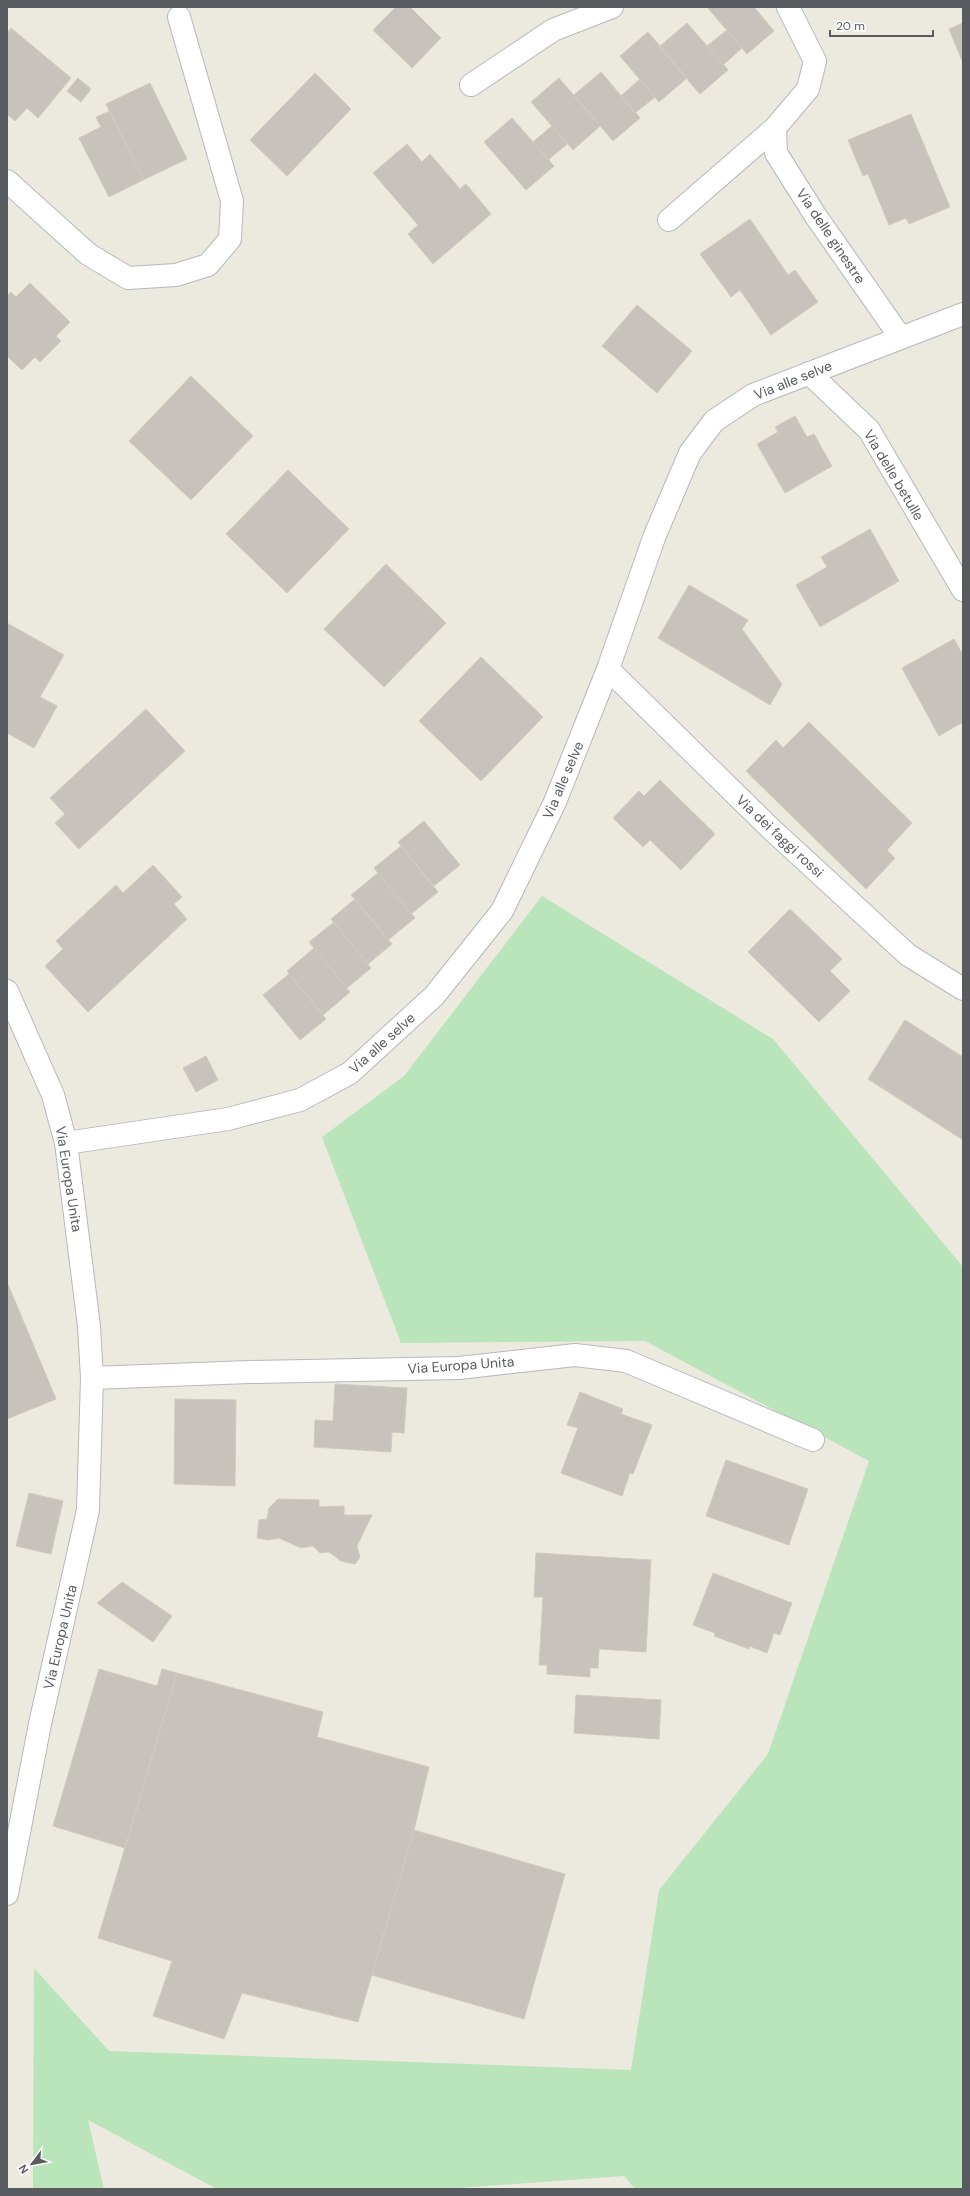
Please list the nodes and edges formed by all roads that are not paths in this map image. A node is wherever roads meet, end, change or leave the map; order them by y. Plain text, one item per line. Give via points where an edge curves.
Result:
1 (612, 7) edge
2 (788, 7) edge
3 (179, 17) dead end
4 (471, 85) dead end
5 (775, 128) junction
6 (7, 181) edge
7 (669, 220) dead end
8 (963, 314) edge
9 (901, 338) junction
10 (809, 373) junction
11 (963, 590) edge
12 (608, 669) junction
13 (963, 989) edge
14 (7, 991) edge
15 (66, 1143) junction
16 (92, 1378) junction
17 (813, 1440) dead end
18 (7, 1894) edge

1 - 4 street via 553,30
2 - 5 street via 815,61 808,89
3 - 6 street via 232,201 230,239 208,265 176,275 128,278 88,254
5 - 7 street
5 - 9 street, Via delle ginestre via 776,153 815,215
8 - 9 street, Via alle selve
9 - 10 street, Via alle selve
10 - 11 street, Via delle betulle via 869,430
10 - 12 street, Via alle selve via 753,395 714,421 690,453 655,535
12 - 13 street, Via dei faggi rossi via 769,827 908,955
12 - 15 street, Via alle selve via 555,802 502,911 434,996 350,1073 300,1100 228,1119
14 - 15 street, Via Europa Unita via 53,1095
15 - 16 street, Via Europa Unita via 89,1326
16 - 17 street, Via Europa Unita via 459,1368 575,1354 626,1361
16 - 18 street, Via Europa Unita via 88,1510 40,1724

